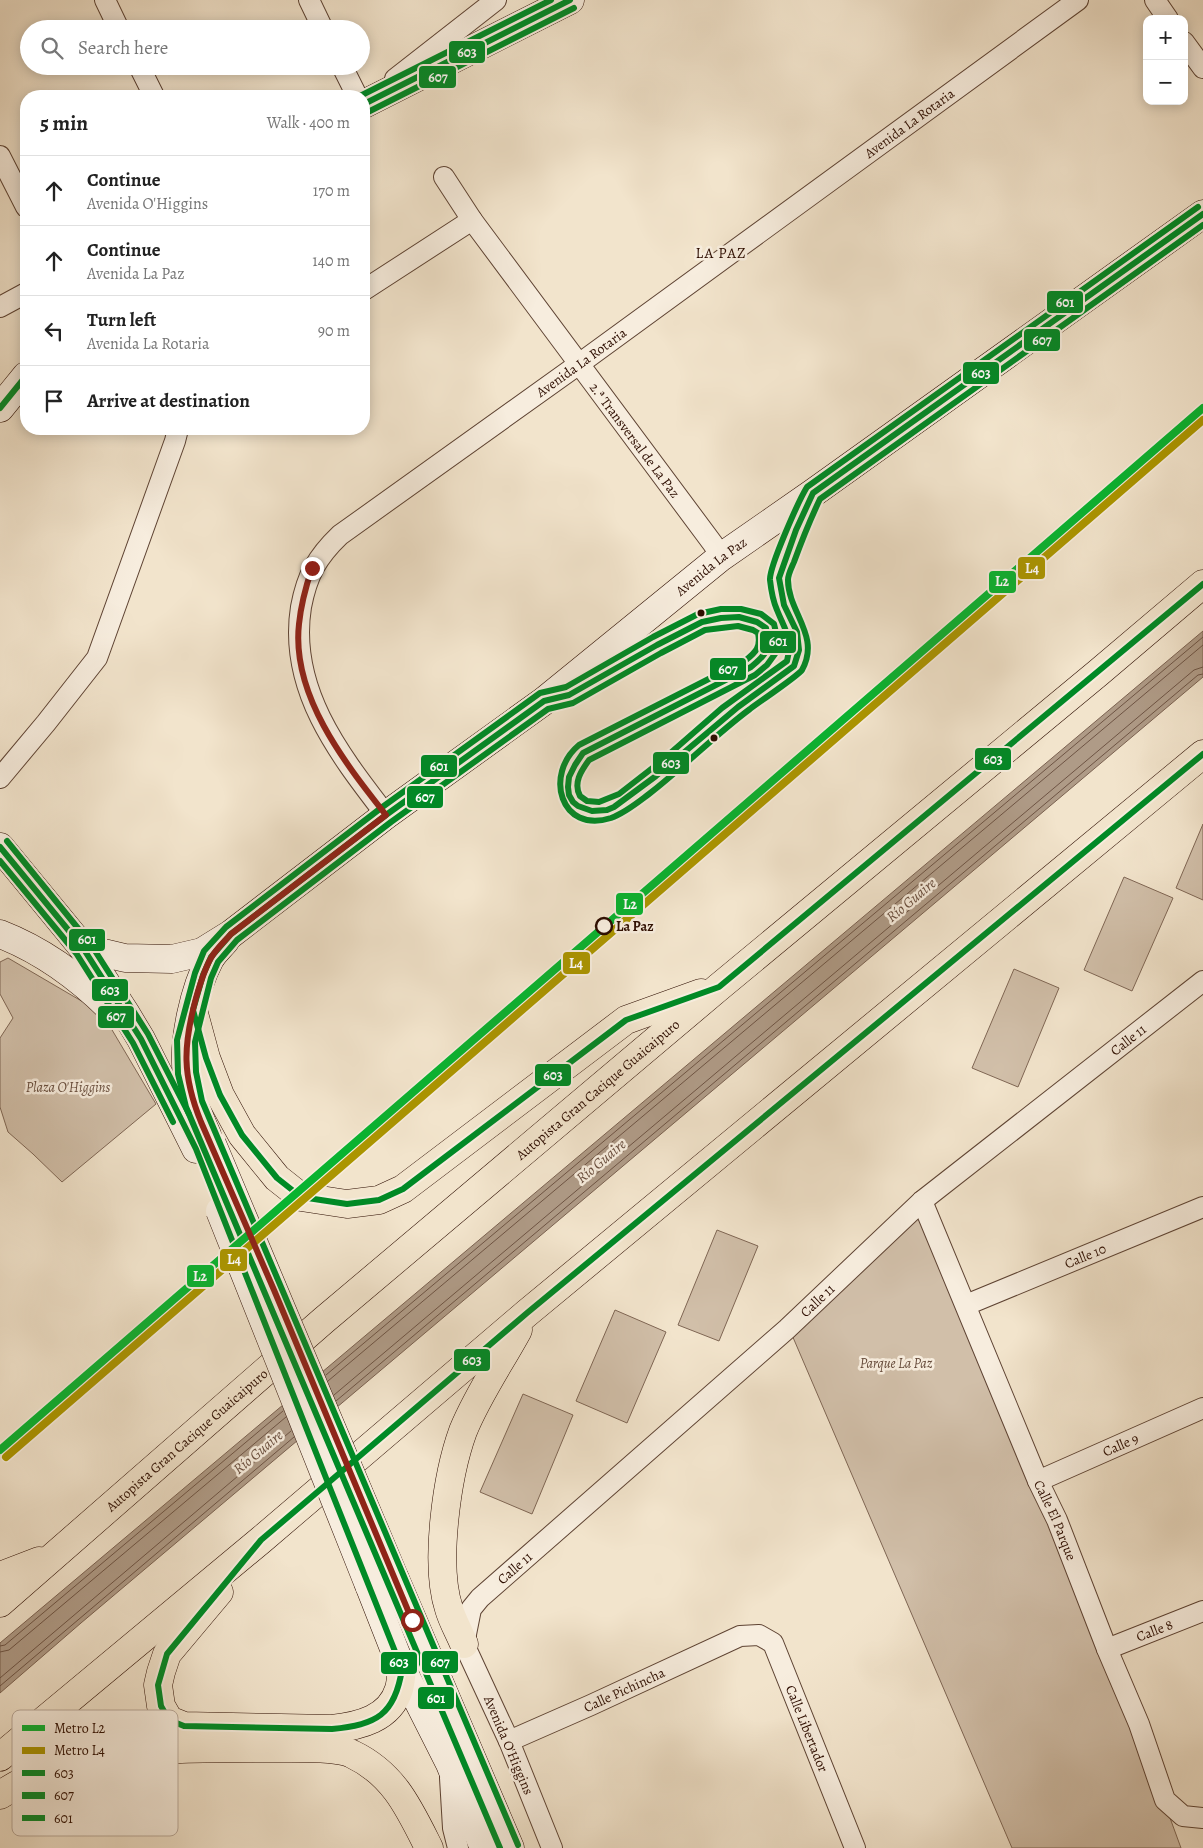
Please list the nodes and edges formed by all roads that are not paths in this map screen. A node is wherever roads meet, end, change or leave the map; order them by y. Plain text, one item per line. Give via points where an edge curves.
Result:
1 (104, 0) edge
2 (309, 0) edge
3 (496, 0) edge
4 (570, 0) edge
5 (1078, 0) edge
6 (1154, 0) edge
7 (1165, 15) edge
8 (114, 20) edge
9 (319, 20) edge
10 (1188, 47) edge
11 (1203, 68) edge
12 (144, 75) edge
13 (346, 75) edge
14 (151, 90) edge
15 (354, 90) edge
16 (370, 99) edge
17 (370, 101) edge
18 (0, 156) edge
19 (444, 177) dead end
20 (20, 195) edge
21 (1203, 214) edge
22 (472, 220) junction
23 (370, 286) edge
24 (20, 296) edge
25 (0, 307) edge
26 (579, 364) junction
27 (20, 383) edge
28 (0, 408) edge
29 (177, 435) edge
30 (721, 556) junction
31 (1203, 584) edge
32 (1198, 760) edge
33 (0, 778) edge
34 (386, 815) junction
35 (0, 847) edge
36 (0, 934) edge
37 (231, 934) junction
38 (83, 948) junction
39 (1203, 981) edge
40 (719, 987) junction
41 (193, 1010) junction
42 (141, 1039) junction
43 (204, 1147) junction
44 (922, 1201) junction
45 (1203, 1207) edge
46 (966, 1305) junction
47 (528, 1313) junction
48 (1203, 1408) edge
49 (1038, 1481) junction
50 (261, 1540) junction
51 (55, 1556) junction
52 (0, 1576) edge
53 (0, 1603) edge
54 (1203, 1611) edge
55 (740, 1636) joint
56 (464, 1644) junction
57 (1107, 1649) junction
58 (402, 1669) junction
59 (57, 1710) edge
60 (163, 1710) edge
61 (178, 1724) edge
62 (509, 1741) junction
63 (12, 1747) edge
64 (178, 1749) edge
65 (0, 1757) edge
66 (450, 1764) junction
67 (12, 1788) edge
68 (0, 1795) edge
69 (1203, 1818) edge
70 (429, 1848) edge
71 (458, 1848) edge
72 (484, 1848) edge
73 (510, 1848) edge
74 (552, 1848) edge
75 (855, 1848) edge

1 - 8 street
2 - 9 street
3 - 16 street
4 - 17 main road
5 - 26 street, Avenida La Rotaria
6 - 7 street
10 - 11 street
12 - 14 street
13 - 15 street
18 - 20 street
19 - 22 street, 2.ª Transversal de La Paz
21 - 30 main road, Avenida La Paz
22 - 23 street
22 - 26 street, 2.ª Transversal de La Paz
24 - 25 street
26 - 30 street, 2.ª Transversal de La Paz
26 - 34 street, Avenida La Rotaria via 340,535 312,568 298,625 300,658 309,694 330,737
27 - 28 main road
29 - 33 street via 97,658
30 - 34 main road, Avenida La Paz via 544,701
31 - 40 highway, Autopista Gran Cacique Guaicaipuro
32 - 47 highway
34 - 37 main road, Avenida La Paz
35 - 38 main road
36 - 42 main road via 37,950 61,966
37 - 38 main road, Avenida La Paz via 202,952 172,959 125,958
37 - 41 main road, Avenida La Paz via 212,956
38 - 42 main road
39 - 44 street, Calle 11
40 - 41 highway via 626,1020 403,1190 380,1200 347,1204 301,1197 277,1178 242,1134 220,1095
40 - 51 highway, Autopista Gran Cacique Guaicaipuro via 332,1313
41 - 43 main road, Avenida La Paz via 186,1041 187,1073
42 - 43 main road
43 - 58 main road, bridge
43 - 73 main road, bridge via 395,1578
44 - 46 street, Calle El Parque
44 - 56 street, Calle 11 via 788,1329 480,1598 471,1609
45 - 46 street, Calle 10
46 - 49 street, Calle El Parque
47 - 50 highway
47 - 56 highway via 472,1411 450,1477 445,1509 445,1591
48 - 49 street, Calle 9
49 - 57 street, Calle El Parque via 1057,1520
50 - 59 highway
50 - 60 highway via 167,1654 158,1685
51 - 52 highway
51 - 53 highway, Autopista Gran Cacique Guaicaipuro
54 - 57 street, Calle 8
55 - 62 street, Calle Pichincha
55 - 75 street, Calle Libertador via 759,1635 773,1643
56 - 62 street, Avenida O'Higgins
57 - 69 street, Calle El Parque via 1139,1724 1165,1800 1183,1816
58 - 61 highway via 392,1704 378,1717 354,1727
58 - 66 main road
62 - 74 street, Avenida O'Higgins
63 - 65 highway
64 - 70 highway via 309,1748 349,1752 376,1768 391,1783 410,1809
66 - 71 street
66 - 72 main road
67 - 68 highway

